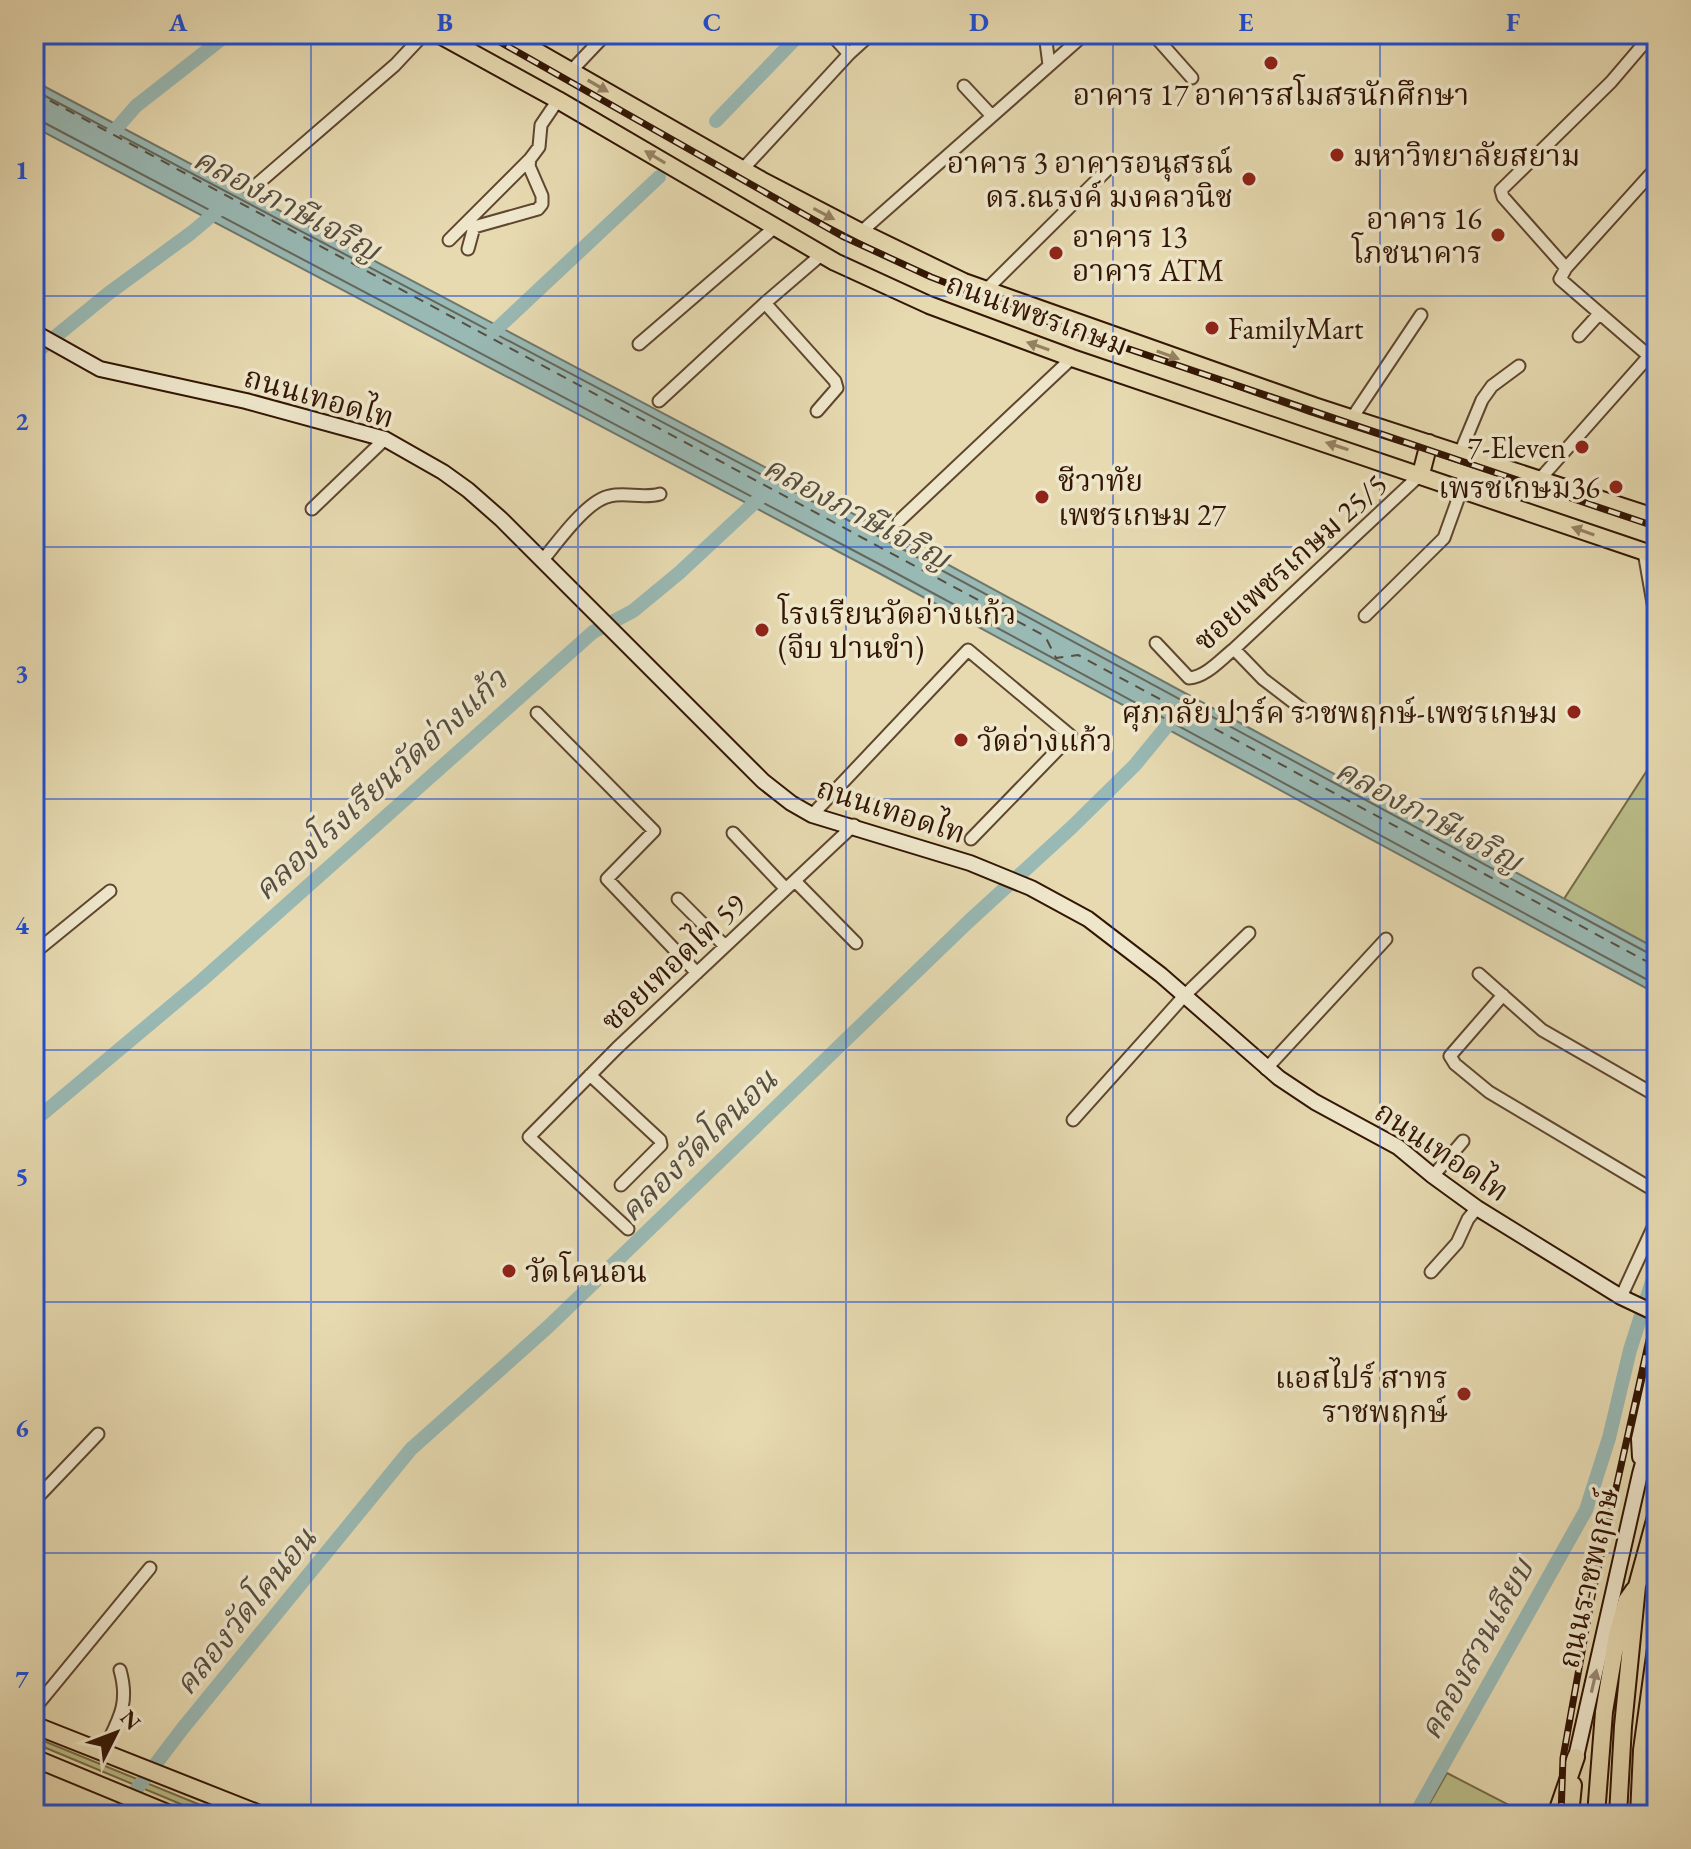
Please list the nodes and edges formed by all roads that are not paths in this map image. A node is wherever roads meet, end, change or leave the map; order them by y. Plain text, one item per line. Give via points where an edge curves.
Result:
1 (424, 34) edge
2 (438, 34) edge
3 (506, 34) edge
4 (606, 34) edge
5 (831, 34) edge
6 (871, 34) edge
7 (1045, 34) edge
8 (1085, 34) edge
9 (1153, 34) edge
10 (1652, 34) edge
11 (849, 54) junction
12 (1049, 65) junction
13 (571, 71) junction
14 (1192, 78) dead end
15 (964, 86) dead end
16 (558, 100) junction
17 (992, 116) junction
18 (707, 149) junction
19 (530, 159) junction
20 (1113, 164) dead end
21 (737, 167) junction
22 (1657, 167) edge
23 (691, 179) junction
24 (255, 186) dead end
25 (716, 193) junction
26 (775, 227) junction
27 (861, 232) junction
28 (449, 240) dead end
29 (468, 249) dead end
30 (822, 254) junction
31 (1566, 268) junction
32 (986, 290) junction
33 (765, 303) junction
34 (1599, 314) junction
35 (1421, 315) dead end
36 (40, 336) edge
37 (1579, 336) dead end
38 (639, 344) dead end
39 (1653, 352) edge
40 (1072, 358) junction
41 (1519, 366) dead end
42 (659, 401) dead end
43 (817, 411) dead end
44 (1352, 418) junction
45 (385, 439) junction
46 (1429, 443) junction
47 (1460, 453) junction
48 (1421, 474) junction
49 (1540, 479) junction
50 (1462, 488) junction
51 (660, 494) dead end
52 (312, 509) dead end
53 (1657, 518) edge
54 (899, 521) dead end
55 (1650, 554) edge
56 (542, 561) junction
57 (1657, 612) edge
58 (1365, 616) dead end
59 (1156, 643) dead end
60 (1234, 649) junction
61 (1306, 712) dead end
62 (537, 713) dead end
63 (812, 815) junction
64 (854, 825) junction
65 (733, 833) dead end
66 (971, 839) dead end
67 (790, 885) junction
68 (110, 891) dead end
69 (678, 899) dead end
70 (1249, 933) dead end
71 (1386, 939) dead end
72 (856, 943) dead end
73 (725, 946) junction
74 (34, 953) edge
75 (697, 973) junction
76 (1479, 974) dead end
77 (1185, 995) junction
78 (1503, 995) junction
79 (1266, 1069) junction
80 (590, 1075) junction
81 (1657, 1096) edge
82 (1073, 1120) dead end
83 (1463, 1141) dead end
84 (1433, 1176) junction
85 (621, 1185) dead end
86 (1657, 1192) edge
87 (1477, 1208) junction
88 (1657, 1219) edge
89 (628, 1229) dead end
90 (1431, 1272) dead end
91 (1627, 1300) junction
92 (1654, 1313) edge
93 (1657, 1359) edge
94 (1657, 1412) edge
95 (98, 1434) dead end
96 (1640, 1474) junction
97 (34, 1501) edge
98 (1657, 1513) edge
99 (150, 1568) dead end
100 (1637, 1586) junction
101 (1657, 1641) edge
102 (120, 1670) dead end
103 (34, 1709) edge
104 (34, 1725) edge
105 (103, 1752) junction
106 (1576, 1757) junction
107 (34, 1758) edge
108 (1618, 1813) edge
109 (172, 1815) edge
110 (262, 1815) edge
111 (1556, 1815) edge
112 (1570, 1815) edge
113 (1596, 1815) edge
114 (1639, 1815) edge

1 - 24 street
2 - 16 main road, ถนนเพชรเกษม
3 - 13 main road, ถนนเพชรเกษม
4 - 13 street
5 - 11 street
6 - 11 street
7 - 12 street
8 - 12 street
9 - 14 street
10 - 31 street via 1501,190
11 - 21 street
12 - 17 street
13 -> 18 main road, ถนนเพชรเกษม
15 - 17 street
16 - 19 street via 541,125 539,147
23 -> 16 main road, ถนนเพชรเกษม
17 - 27 street
18 - 21 main road, ถนนเพชรเกษม
18 - 23 main road via 708,158
19 - 28 street
19 - 29 street via 542,204 474,227
20 - 32 street
21 - 25 main road via 719,176
21 -> 27 main road, ถนนเพชรเกษม
22 - 31 street
23 - 25 main road, ถนนเพชรเกษม
25 - 26 main road, ถนนเพชรเกษม
26 - 30 main road, ถนนเพชรเกษม
26 - 38 street
27 - 32 main road, ถนนเพชรเกษม
30 - 33 street
40 -> 30 main road, ถนนเพชรเกษม via 929,305
31 - 34 street via 1561,282
32 -> 44 main road, ถนนเพชรเกษม
33 - 42 street
33 - 43 street via 835,381 834,394
34 - 37 street
34 - 39 street
35 - 44 street
36 - 45 main road, ถนนเทอดไท via 100,369
39 - 49 street
48 -> 40 main road, ถนนเพชรเกษม
40 - 54 street
41 - 47 street via 1482,400
44 - 46 main road, ถนนเพชรเกษม
45 - 52 street
45 - 56 main road, ถนนเทอดไท via 468,490
46 - 47 main road, ถนนเพชรเกษม
46 - 48 main road
47 - 49 main road, ถนนเพชรเกษม
48 - 50 main road, ถนนเพชรเกษม
48 - 60 street, ซอยเพชรเกษม 25/5
49 - 53 main road, ถนนเพชรเกษม
55 -> 50 main road, ถนนเพชรเกษม
50 - 58 street via 1444,538
51 - 56 street via 607,496 585,511
55 - 57 street
56 - 63 main road, ถนนเทอดไท via 763,781
59 - 60 street, ซอยเพชรเกษม 25/5 via 1189,678
60 - 61 street
62 - 75 street via 654,831 607,879
63 - 64 main road, ถนนเทอดไท
63 - 66 street via 968,650 1071,736
64 - 67 street, ซอยเทอดไท 59
64 - 77 main road, ถนนเทอดไท via 1031,888 1088,919
65 - 67 street
67 - 72 street
67 - 73 street, ซอยเทอดไท 59
68 - 74 street
69 - 73 street
70 - 77 street
71 - 79 street
73 - 75 street, ซอยเทอดไท 59
75 - 80 street, ซอยเทอดไท 59
76 - 78 street
77 - 79 main road, ถนนเทอดไท
77 - 82 street
78 - 81 street via 1542,1030
78 - 86 street via 1450,1056 1455,1064 1489,1092
79 - 84 main road, ถนนเทอดไท via 1398,1147
80 - 85 street via 660,1140 661,1145
80 - 89 street, ซอยเทอดไท 59 via 529,1137
83 - 84 street
84 - 87 main road, ถนนเทอดไท
87 - 90 street via 1457,1243
87 - 91 main road, ถนนเทอดไท
88 - 91 street
91 - 92 main road, ถนนเทอดไท
93 - 96 main road via 1639,1439
94 - 96 main road, ถนนราชพฤกษ์
95 - 97 street
106 -> 96 main road, ถนนราชพฤกษ์
98 - 100 main road, ถนนราชพฤกษ์
99 - 103 street
100 - 108 main road, ถนนราชพฤกษ์
100 - 113 main road via 1617,1635 1601,1732
101 - 114 main road
102 - 105 street via 125,1702
104 - 105 main road
105 - 110 main road
106 - 111 main road
106 - 112 main road
107 - 109 main road

